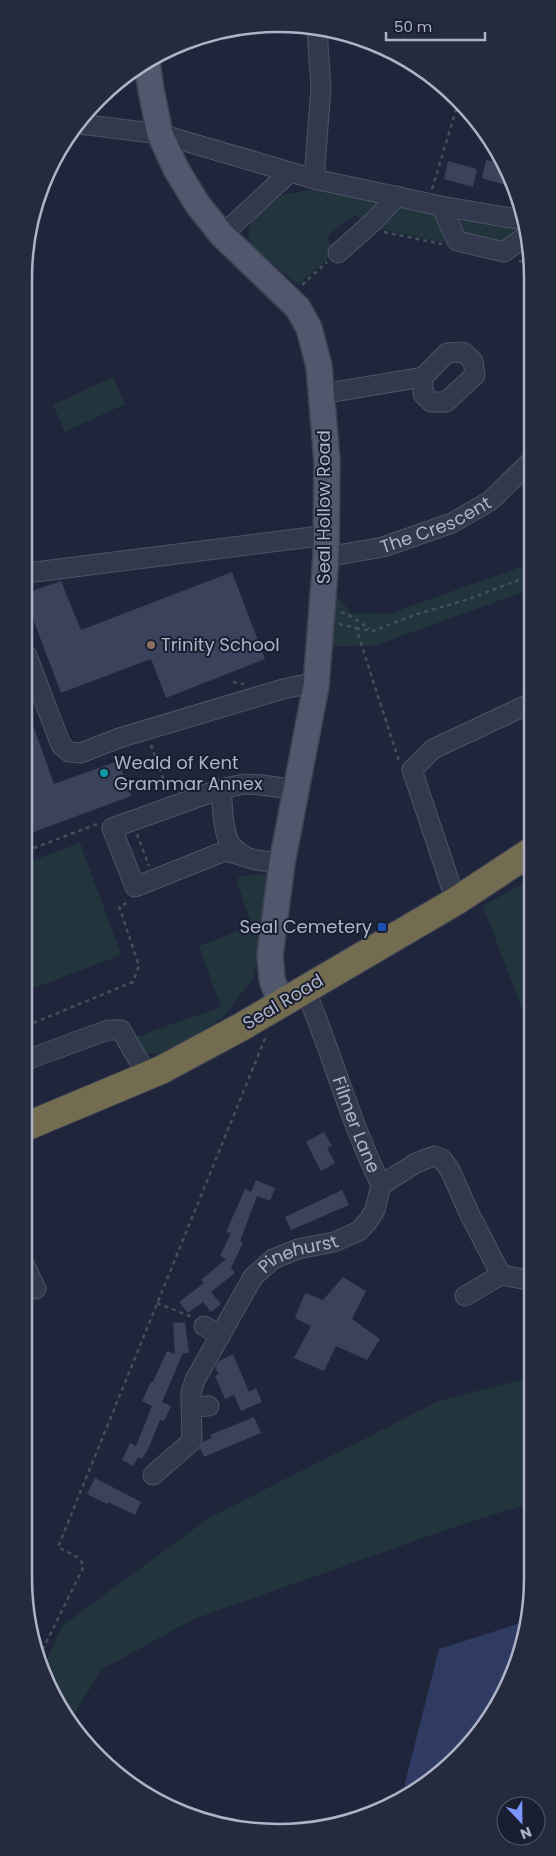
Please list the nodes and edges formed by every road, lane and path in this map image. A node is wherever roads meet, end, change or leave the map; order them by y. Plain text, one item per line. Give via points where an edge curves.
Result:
1 (317, 36) edge
2 (148, 70) edge
3 (457, 109) edge
4 (86, 125) edge
5 (160, 134) junction
6 (290, 172) junction
7 (314, 179) junction
8 (398, 196) junction
9 (434, 205) junction
10 (516, 219) edge
11 (366, 228) junction
12 (222, 235) junction
13 (520, 240) edge
14 (457, 241) junction
15 (338, 253) joint
16 (288, 298) junction
17 (423, 377) dead end
18 (322, 394) junction
19 (524, 468) edge
20 (327, 546) junction
21 (32, 573) edge
22 (524, 578) edge
23 (323, 613) junction
24 (356, 628) junction
25 (373, 631) junction
26 (32, 670) edge
27 (316, 686) junction
28 (524, 706) edge
29 (146, 730) junction
30 (412, 770) junction
31 (221, 789) junction
32 (297, 790) junction
33 (170, 796) dead end
34 (132, 821) junction
35 (101, 822) dead end
36 (97, 824) junction
37 (100, 832) dead end
38 (32, 849) edge
39 (245, 856) junction
40 (524, 856) edge
41 (282, 863) junction
42 (154, 879) junction
43 (123, 894) dead end
44 (456, 901) junction
45 (305, 989) junction
46 (270, 1009) junction
47 (32, 1024) edge
48 (32, 1058) edge
49 (147, 1075) junction
50 (32, 1124) edge
51 (381, 1185) junction
52 (501, 1275) junction
53 (524, 1279) edge
54 (32, 1280) edge
55 (36, 1288) dead end
56 (465, 1296) dead end
57 (156, 1303) junction
58 (204, 1326) joint
59 (222, 1335) junction
60 (153, 1475) dead end
61 (44, 1650) edge

1 - 7 street via 321,88
2 - 5 main road, Seal Hollow Road
3 - 9 path
4 - 5 street
5 - 6 street
5 - 12 main road, Seal Hollow Road via 186,186
6 - 7 street
6 - 12 street
7 - 8 street
8 - 9 street
8 - 11 street
9 - 10 street
9 - 14 street
11 - 14 path via 452,246
11 - 15 street
12 - 16 main road, Seal Hollow Road
13 - 14 street via 504,252
15 - 16 path
16 - 18 main road, Seal Hollow Road via 310,328
17 - 18 street
18 - 20 main road, Seal Hollow Road via 328,461
19 - 20 street, The Crescent via 490,501 452,524 383,547
20 - 21 street, The Crescent
20 - 23 main road, Seal Hollow Road
22 - 25 path
23 - 24 path
23 - 25 path via 352,617
23 - 27 main road, Seal Hollow Road
24 - 25 path
24 - 30 path via 400,764
26 - 29 street via 61,744 69,752 81,752
27 - 29 street via 283,689
27 - 32 main road, Seal Hollow Road
28 - 30 street via 432,750
29 - 33 path
30 - 44 street
31 - 32 street via 244,784
31 - 34 street
31 - 39 street via 229,842
32 - 41 main road, Seal Hollow Road
34 - 42 path
34 - 42 street via 112,828 135,887
35 - 36 path
36 - 37 path
36 - 38 path
39 - 41 street
39 - 42 street via 224,851
40 - 44 highway, Seal Road
41 - 46 main road, Seal Hollow Road via 270,955
43 - 47 path via 127,903 118,906 139,966 133,982
44 - 45 highway, Seal Road
45 - 46 highway, Seal Road
45 - 51 street, Filmer Lane via 365,1152
46 - 49 highway, Seal Road
46 - 57 path via 266,1035
48 - 49 street via 108,1030 121,1030
49 - 50 highway, Seal Road
51 - 52 street, Filmer Lane via 425,1159 434,1156 442,1159
51 - 59 street, Pinehurst via 375,1210 359,1231 334,1242 273,1258 253,1277
52 - 53 street
52 - 56 street
54 - 55 street
57 - 58 path via 204,1322
57 - 61 path via 58,1547 79,1558 84,1566
58 - 59 street
59 - 60 street, Pinehurst via 195,1380 192,1393 200,1407 192,1441

